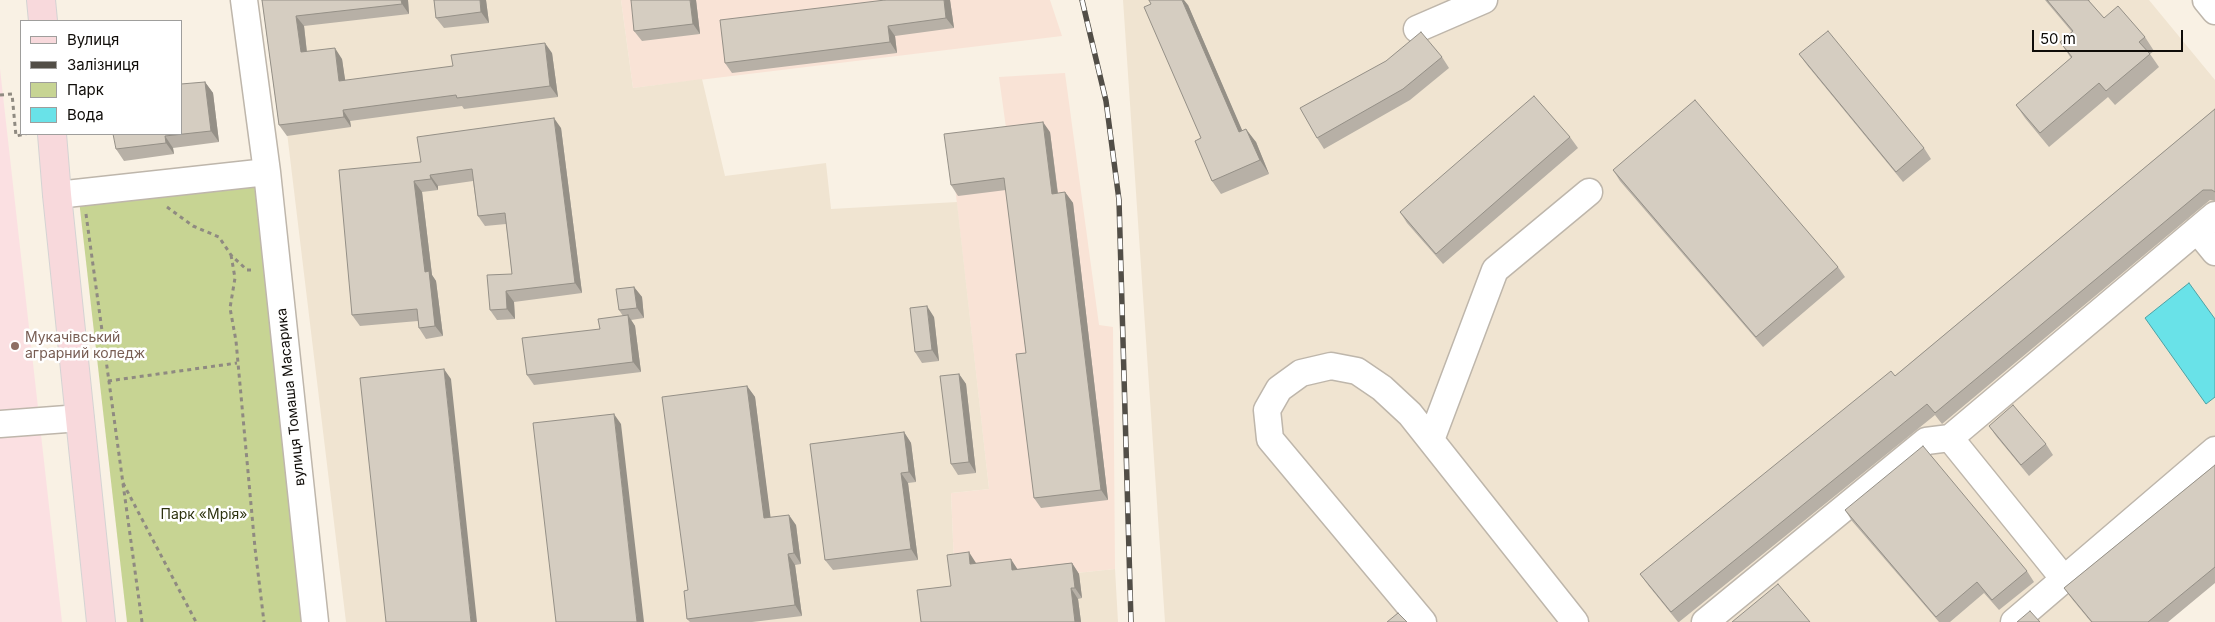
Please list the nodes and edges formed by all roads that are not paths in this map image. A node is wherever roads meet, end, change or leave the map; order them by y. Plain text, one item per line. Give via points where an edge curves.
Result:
1 (41, 0) edge
2 (244, 0) edge
3 (1484, 0) edge
4 (2206, 0) edge
5 (2215, 12) edge
6 (43, 20) edge
7 (1417, 29) dead end
8 (52, 135) edge
9 (267, 172) junction
10 (1589, 192) dead end
11 (70, 194) junction
12 (2206, 222) edge
13 (2215, 252) edge
14 (80, 418) junction
15 (0, 424) edge
16 (1950, 438) junction
17 (1431, 440) junction
18 (2215, 450) edge
19 (2064, 579) junction
20 (101, 622) edge
21 (315, 622) edge
22 (1423, 622) edge
23 (1575, 622) edge
24 (1705, 622) edge
25 (2014, 622) edge

1 - 6 main road
2 - 9 street, вулиця Томаша Масарика
3 - 7 street
4 - 5 street
8 - 11 main road
9 - 11 street
9 - 21 street, вулиця Томаша Масарика
10 - 17 street via 1495,270
11 - 14 main road
12 - 13 street
12 - 16 street
14 - 15 street
14 - 20 main road
16 - 19 street
16 - 24 street via 1926,441
17 - 22 street via 1410,414 1382,388 1357,371 1331,366 1300,373 1279,389 1267,410 1270,440
17 - 23 street
18 - 19 street
19 - 25 street

